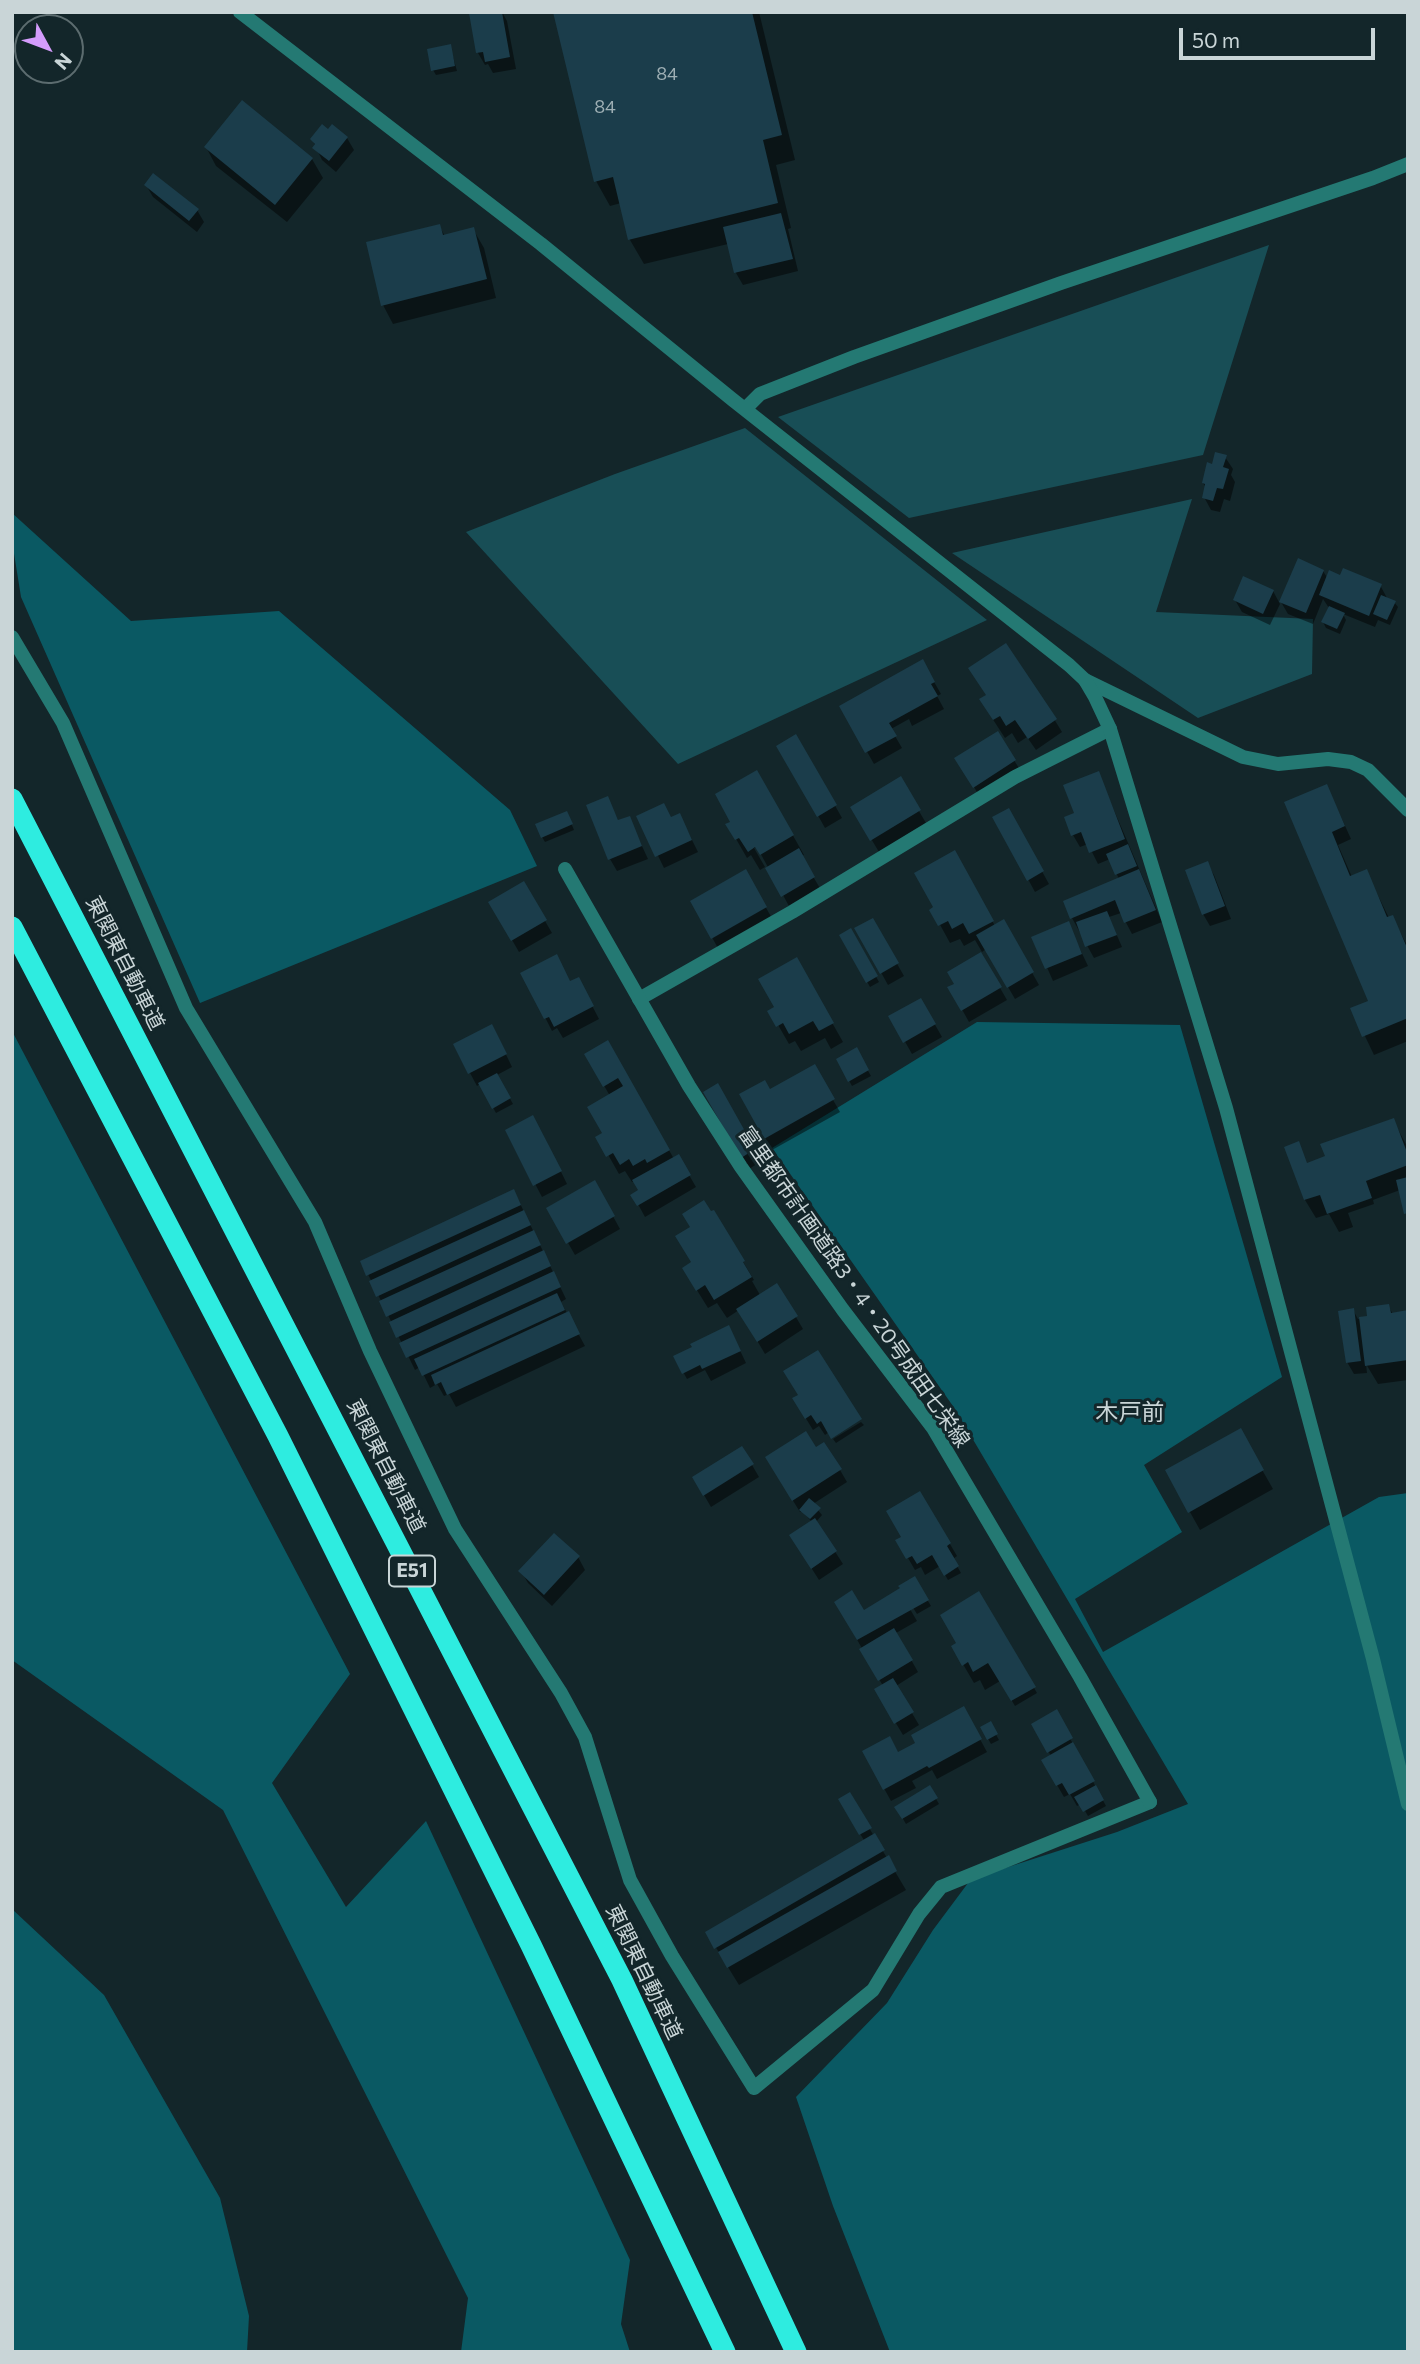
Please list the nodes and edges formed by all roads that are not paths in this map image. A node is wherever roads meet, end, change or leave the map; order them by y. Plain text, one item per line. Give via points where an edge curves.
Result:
1 (240, 12) edge
2 (1408, 164) edge
3 (745, 409) junction
4 (12, 637) edge
5 (1085, 680) junction
6 (1110, 729) junction
7 (12, 799) edge
8 (1408, 810) edge
9 (565, 869) dead end
10 (12, 927) edge
11 (639, 999) junction
12 (1408, 1804) edge
13 (725, 2352) edge
14 (796, 2352) edge

1 - 3 street via 541,244
2 - 3 street via 854,357 760,394
3 - 5 street
4 - 11 street, 富里都市計画道路3・4・20号成田七栄線 via 63,723 186,1008 315,1222 455,1529 585,1737 630,1880 754,2088 873,1990 941,1887 1150,1802 933,1428 741,1167
5 - 6 street
5 - 8 street via 1243,757 1278,764 1328,759 1351,762 1368,769
6 - 11 street via 1016,777
6 - 12 street via 1226,1108
7 - 14 highway, 東関東自動車道 / E51 via 622,1980
9 - 11 street, 富里都市計画道路3・4・20号成田七栄線
10 - 13 highway via 278,1436 531,1945

